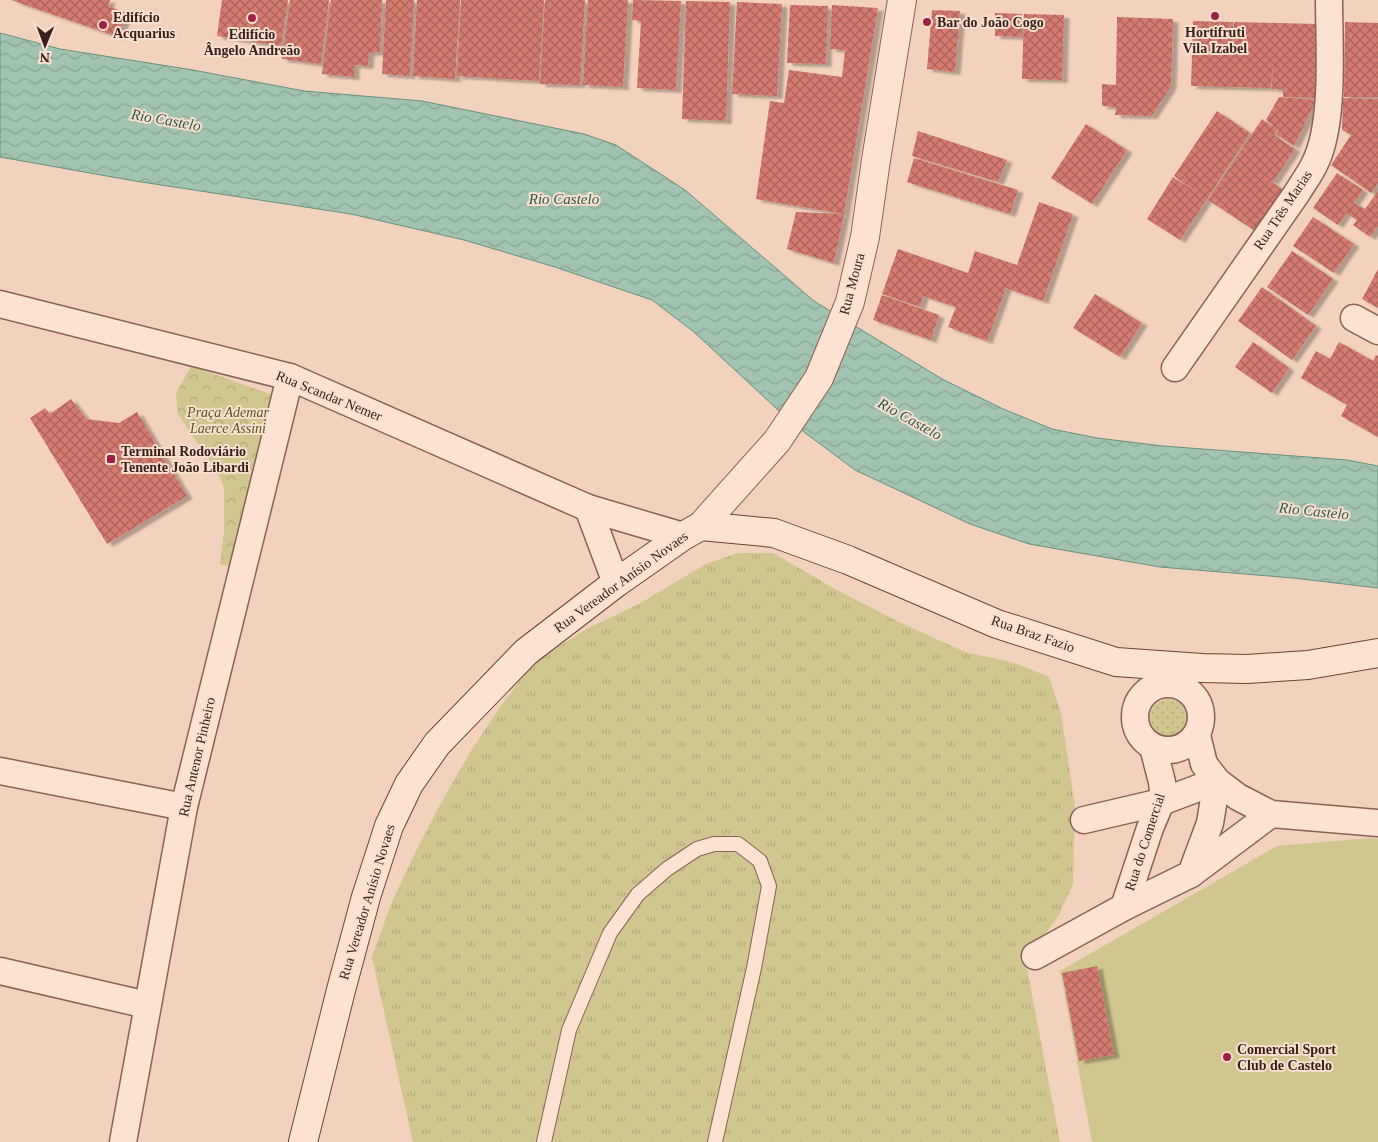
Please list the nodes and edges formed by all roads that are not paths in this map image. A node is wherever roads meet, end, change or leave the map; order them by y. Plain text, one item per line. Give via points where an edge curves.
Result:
1 (902, 0) edge
2 (1329, 0) edge
3 (0, 304) edge
4 (1354, 318) dead end
5 (1378, 331) edge
6 (1175, 368) dead end
7 (290, 377) junction
8 (588, 508) junction
9 (692, 531) junction
10 (616, 583) junction
11 (1378, 653) edge
12 (1116, 662) junction
13 (1194, 678) junction
14 (1145, 693) junction
15 (1197, 735) junction
16 (1153, 748) junction
17 (0, 771) edge
18 (1217, 781) junction
19 (1161, 802) junction
20 (184, 807) junction
21 (1271, 814) junction
22 (1084, 820) dead end
23 (1378, 823) edge
24 (1191, 874) junction
25 (1124, 908) junction
26 (1035, 956) dead end
27 (0, 971) edge
28 (147, 1005) junction
29 (123, 1142) edge
30 (303, 1142) edge
31 (544, 1142) edge
32 (715, 1142) edge

1 - 9 main road, Rua Moura via 865,237 850,302 819,378 776,441
2 - 6 street, Rua Três Marias via 1329,94 1325,131 1316,162
3 - 7 street, Rua Scandar Nemer
4 - 5 street
7 - 8 street, Rua Scandar Nemer
7 - 20 street, Rua Antenor Pinheiro
8 - 9 street, Rua Scandar Nemer
8 - 10 street
9 - 10 main road, Rua Vereador Anísio Novaes
9 - 12 main road, Rua Braz Fazio via 774,533 848,560 997,624
10 - 30 main road, Rua Vereador Anísio Novaes via 526,652 438,744 409,784 389,826 366,897
11 - 13 main road, Rua Braz Fazio
12 - 13 main road, Rua Braz Fazio
12 - 14 street
13 - 14 street via 1154,687
13 - 15 street via 1194,696 1202,717
14 - 16 street, Rua do Comercial via 1135,712 1135,722 1138,733
15 - 16 street via 1187,746 1176,750
15 - 18 street via 1204,764
16 - 19 street, Rua do Comercial via 1162,782
17 - 20 street
18 - 19 street
18 - 21 street via 1238,798
18 - 24 street via 1210,823
19 - 22 street
19 - 25 street, Rua do Comercial
20 - 28 street, Rua Antenor Pinheiro
21 - 23 street
21 - 24 street, Rua do Comercial
24 - 25 street, Rua do Comercial
25 - 26 street, Rua do Comercial
27 - 28 street
28 - 29 street, Rua Antenor Pinheiro
31 - 32 lane via 569,1030 610,933 638,894 667,869 697,849 714,844 738,844 760,861 769,886

